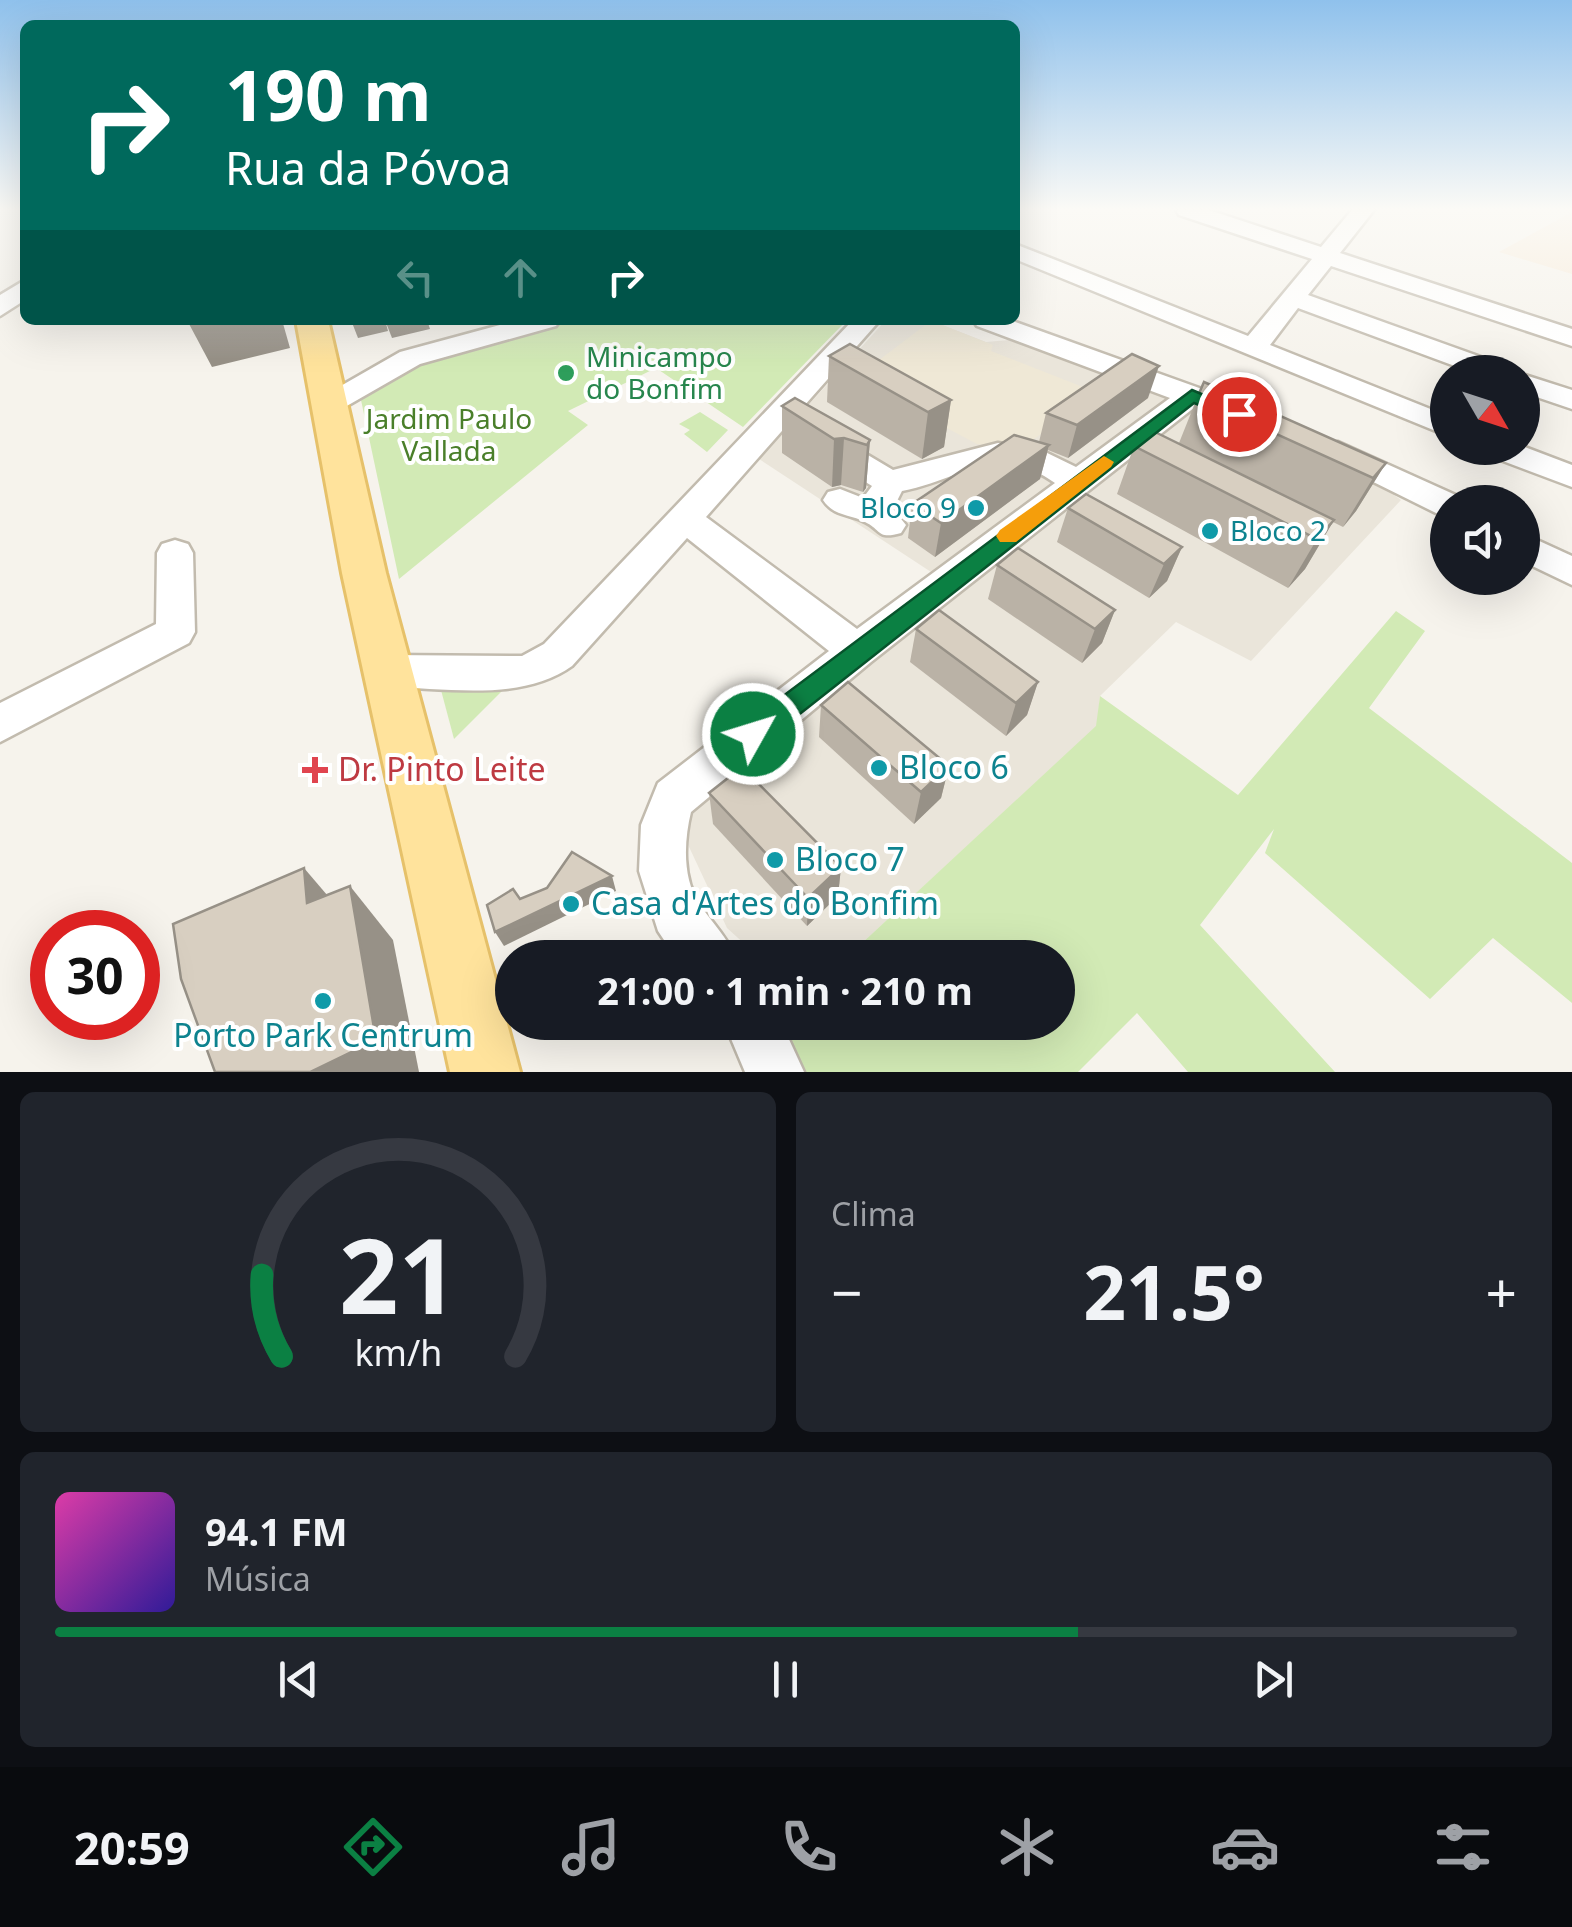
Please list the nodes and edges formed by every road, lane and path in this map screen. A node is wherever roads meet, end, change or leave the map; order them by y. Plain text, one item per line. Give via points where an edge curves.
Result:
1 (1039, 260) edge
2 (1323, 260) edge
3 (1338, 260) edge
4 (20, 292) edge
5 (1293, 298) junction
6 (0, 310) edge
7 (313, 325) edge
8 (508, 325) edge
9 (862, 325) edge
10 (1000, 325) edge
11 (462, 331) edge
12 (1572, 338) edge
13 (1252, 348) junction
14 (1449, 355) edge
15 (1540, 388) edge
16 (1192, 395) junction
17 (1572, 400) edge
18 (328, 405) junction
19 (1239, 414) edge
20 (774, 419) junction
21 (1430, 420) edge
22 (1312, 442) edge
23 (1540, 464) edge
24 (1572, 477) edge
25 (1077, 483) junction
26 (1430, 497) edge
27 (840, 500) dead end
28 (885, 504) junction
29 (682, 516) junction
30 (175, 553) dead end
31 (1540, 555) edge
32 (1572, 572) edge
33 (857, 652) junction
34 (388, 671) junction
35 (0, 724) edge
36 (696, 940) edge
37 (485, 1072) edge

1 - 13 street
2 - 5 street
3 - 12 street
4 - 6 street
5 - 13 street
5 - 14 street
7 - 18 main road
8 - 11 street
9 - 20 street
10 - 16 street
11 - 18 street
13 - 21 street
15 - 17 street
16 - 19 street
16 - 25 street
18 - 34 main road
20 - 28 street via 798,426 868,472
20 - 29 street
22 - 26 street
23 - 24 street
25 - 28 street via 1045,461 973,455 905,480
25 - 33 street
27 - 28 street via 860,510
29 - 33 street
29 - 34 street via 542,666 522,672
30 - 35 street via 175,632
31 - 32 street
33 - 36 street via 674,798 664,820 666,885 677,916
34 - 37 main road

